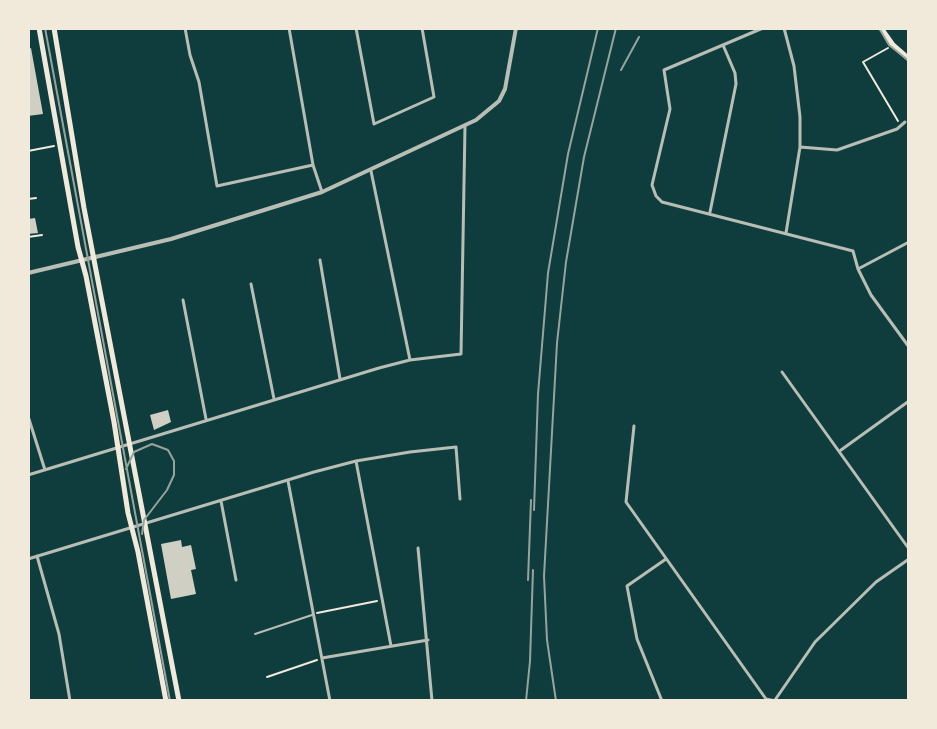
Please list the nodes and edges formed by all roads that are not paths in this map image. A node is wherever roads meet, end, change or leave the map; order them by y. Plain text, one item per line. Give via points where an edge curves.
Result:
1 (39, 28) edge
2 (54, 28) edge
3 (185, 28) edge
4 (289, 28) edge
5 (356, 28) edge
6 (422, 28) edge
7 (516, 28) edge
8 (784, 28) edge
9 (881, 28) edge
10 (760, 29) edge
11 (723, 45) junction
12 (909, 59) edge
13 (903, 124) road end
14 (465, 126) junction
15 (800, 147) junction
16 (313, 165) junction
17 (371, 171) junction
18 (322, 192) junction
19 (709, 214) junction
20 (786, 233) junction
21 (909, 242) edge
22 (94, 259) junction
23 (320, 260) dead end
24 (81, 261) junction
25 (858, 269) junction
26 (28, 273) edge
27 (251, 284) dead end
28 (183, 300) dead end
29 (909, 347) edge
30 (410, 360) junction
31 (782, 372) dead end
32 (340, 379) junction
33 (274, 399) junction
34 (909, 401) edge
35 (28, 416) edge
36 (206, 419) junction
37 (634, 426) dead end
38 (129, 444) junction
39 (117, 448) junction
40 (839, 451) junction
41 (356, 461) junction
42 (45, 470) junction
43 (28, 475) edge
44 (288, 480) junction
45 (460, 499) dead end
46 (221, 501) junction
47 (146, 523) junction
48 (131, 528) junction
49 (418, 548) dead end
50 (909, 549) edge
51 (37, 556) junction
52 (28, 559) edge
53 (666, 559) junction
54 (909, 559) edge
55 (236, 580) dead end
56 (313, 614) junction
57 (255, 634) dead end
58 (428, 640) junction
59 (391, 646) junction
60 (322, 658) junction
61 (70, 701) edge
62 (166, 701) edge
63 (179, 701) edge
64 (330, 701) edge
65 (432, 701) edge
66 (662, 701) edge
67 (775, 701) edge

1 - 24 main road
2 - 22 main road
3 - 16 street via 217,186
4 - 16 street
5 - 6 street via 374,124 434,97
7 - 14 street via 505,89 490,111
8 - 15 street via 799,92
9 - 12 main road
10 - 11 street
11 - 19 street via 736,84
11 - 19 street via 664,70 670,109 652,185 662,202
13 - 15 street via 837,150
14 - 17 street
14 - 30 street via 461,354
15 - 20 street
16 - 18 street
17 - 18 street
17 - 30 street
18 - 22 street
19 - 20 street
20 - 25 street via 853,251
21 - 25 street
22 - 24 street
22 - 38 main road
23 - 32 street
24 - 26 street
24 - 39 main road
25 - 29 street
27 - 33 street
28 - 36 street
30 - 32 street
31 - 40 street
32 - 33 street
33 - 36 street
34 - 40 street
35 - 42 street
36 - 38 street
37 - 53 street via 626,502
38 - 39 street
38 - 47 main road
39 - 42 street
39 - 48 main road
40 - 50 street
41 - 44 street
41 - 45 street via 456,447
41 - 59 street
42 - 43 street
44 - 46 street
44 - 56 street
46 - 47 street
46 - 55 street
47 - 48 street
47 - 63 main road
48 - 51 street
48 - 62 main road
49 - 58 street
51 - 52 street
51 - 61 street via 59,634
53 - 66 street via 627,586 637,639
53 - 67 street via 766,699
54 - 67 street via 876,582 809,648
56 - 57 lane
56 - 60 street
58 - 59 street
58 - 65 street
59 - 60 street
60 - 64 street

